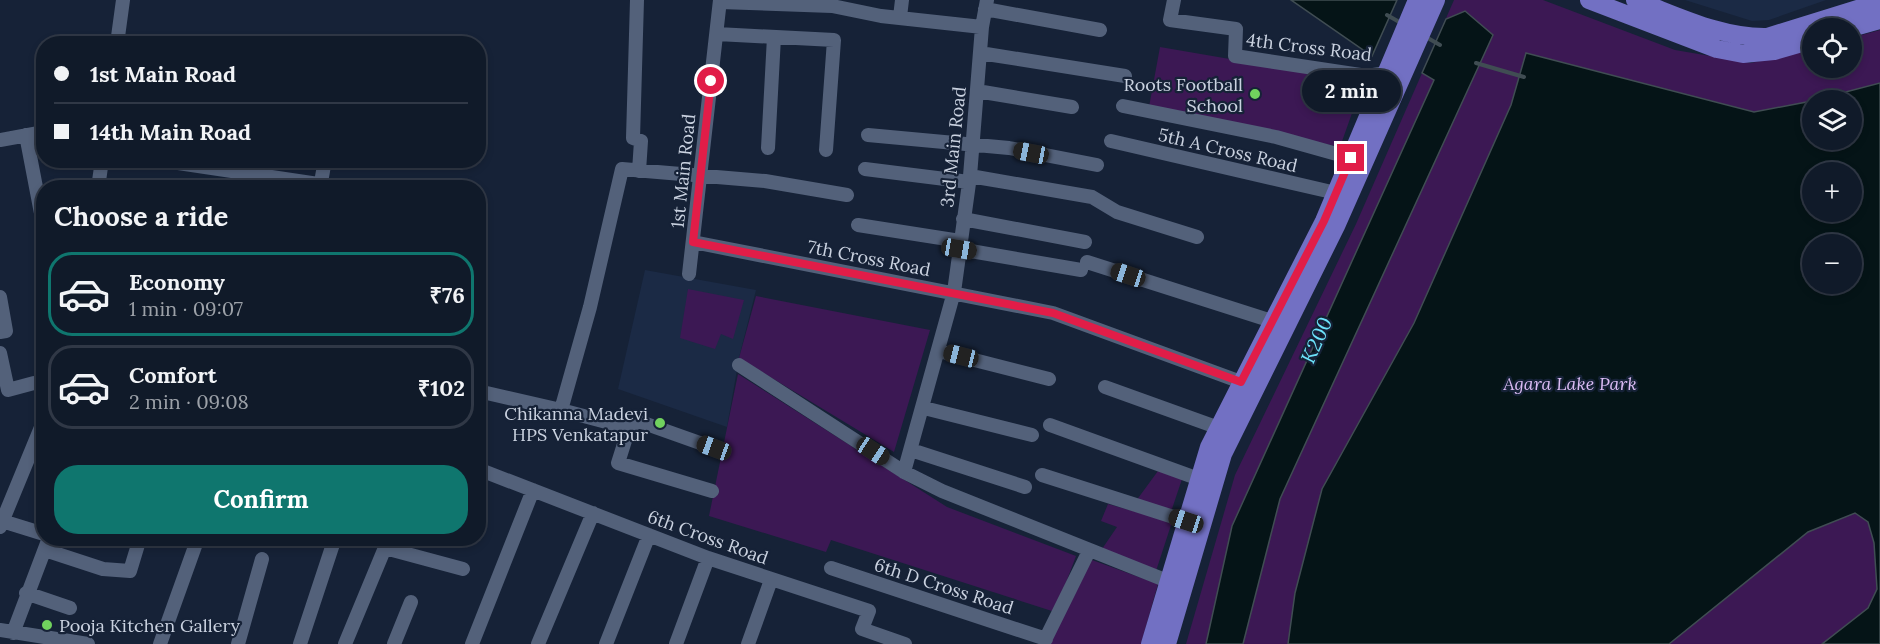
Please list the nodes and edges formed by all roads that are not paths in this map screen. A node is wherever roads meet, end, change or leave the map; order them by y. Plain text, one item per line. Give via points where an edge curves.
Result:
1 (123, 0) edge
2 (637, 0) edge
3 (902, 0) edge
4 (1174, 0) edge
5 (1590, 0) edge
6 (1635, 0) edge
7 (720, 1) edge
8 (1429, 1) edge
9 (1880, 2) edge
10 (832, 3) edge
11 (986, 5) edge
12 (900, 17) junction
13 (1880, 20) edge
14 (1862, 25) edge
15 (982, 27) junction
16 (1100, 30) dead end
17 (717, 34) junction
18 (118, 36) edge
19 (774, 37) junction
20 (1802, 43) edge
21 (980, 53) junction
22 (1394, 69) junction
23 (1125, 76) dead end
24 (977, 91) junction
25 (1123, 106) dead end
26 (1072, 107) dead end
27 (36, 133) edge
28 (26, 135) junction
29 (868, 135) dead end
30 (0, 140) edge
31 (1111, 141) dead end
32 (973, 146) junction
33 (768, 148) dead end
34 (826, 150) dead end
35 (1351, 158) junction
36 (1096, 165) dead end
37 (208, 168) edge
38 (865, 169) dead end
39 (639, 171) junction
40 (700, 176) junction
41 (970, 179) junction
42 (283, 180) edge
43 (36, 187) edge
44 (1336, 193) junction
45 (847, 195) dead end
46 (963, 219) junction
47 (858, 225) dead end
48 (1197, 237) dead end
49 (693, 242) junction
50 (1085, 242) dead end
51 (960, 245) junction
52 (689, 274) dead end
53 (954, 292) junction
54 (0, 297) edge
55 (1272, 321) junction
56 (0, 332) edge
57 (939, 351) junction
58 (0, 353) edge
59 (739, 365) dead end
60 (1049, 379) dead end
61 (1241, 382) junction
62 (34, 383) dead end
63 (1105, 387) dead end
64 (486, 393) edge
65 (924, 408) junction
66 (561, 410) junction
67 (1050, 425) dead end
68 (629, 428) junction
69 (1219, 428) junction
70 (1032, 435) dead end
71 (36, 439) edge
72 (714, 448) dead end
73 (911, 450) junction
74 (486, 472) edge
75 (904, 472) junction
76 (1042, 475) dead end
77 (1199, 479) junction
78 (1025, 487) dead end
79 (533, 490) junction
80 (712, 491) dead end
81 (593, 513) junction
82 (1186, 521) junction
83 (1, 524) edge
84 (36, 532) edge
85 (649, 535) junction
86 (46, 546) edge
87 (51, 546) edge
88 (138, 546) edge
89 (195, 546) edge
90 (332, 546) edge
91 (386, 546) edge
92 (396, 546) edge
93 (1089, 551) junction
94 (708, 558) junction
95 (262, 559) dead end
96 (831, 568) dead end
97 (463, 569) dead end
98 (771, 579) junction
99 (1175, 584) junction
100 (26, 593) junction
101 (411, 602) dead end
102 (70, 608) dead end
103 (6, 632) edge
104 (1044, 641) edge
105 (88, 644) edge
106 (160, 644) edge
107 (238, 644) edge
108 (300, 644) edge
109 (345, 644) edge
110 (394, 644) edge
111 (472, 644) edge
112 (538, 644) edge
113 (606, 644) edge
114 (675, 644) edge
115 (748, 644) edge
116 (905, 644) edge
117 (1150, 644) edge
118 (1167, 644) edge

1 - 18 street
2 - 39 street via 633,138 641,141
3 - 12 street
4 - 22 street, 4th Cross Road via 1170,20 1236,29 1235,56 1367,76
5 - 20 main road via 1736,53 1774,51
6 - 9 main road via 1717,31 1752,38 1767,37
7 - 10 street
7 - 17 street, 1st Main Road
8 - 22 main road
10 - 12 street
11 - 15 street, 3rd Main Road
11 - 16 street
12 - 15 street
13 - 14 main road
15 - 21 street, 3rd Main Road
17 - 19 street
17 - 40 street, 1st Main Road
19 - 33 street
19 - 34 street via 834,40
21 - 23 street
21 - 24 street, 3rd Main Road
22 - 35 main road
22 - 99 main road via 1336,226 1223,454
24 - 26 street
24 - 32 street, 3rd Main Road
25 - 35 street via 1276,137
27 - 28 street
28 - 30 street
28 - 43 street
29 - 32 street
31 - 44 street, 5th A Cross Road
32 - 36 street via 1009,148
32 - 41 street, 3rd Main Road
35 - 44 main road
37 - 42 street
38 - 41 street
39 - 40 street
39 - 66 street via 622,169
40 - 45 street via 765,181
40 - 49 street, 1st Main Road
41 - 46 street, 3rd Main Road
41 - 48 street via 1092,197 1117,212
44 - 55 main road
46 - 50 street
46 - 51 street, 3rd Main Road
47 - 51 street
49 - 52 street, 1st Main Road
49 - 53 street, 7th Cross Road
51 - 53 street, 3rd Main Road
51 - 55 street via 1084,266
53 - 57 street, 3rd Main Road
53 - 61 street, 7th Cross Road via 1071,319
54 - 56 street via 6,331
55 - 61 main road
57 - 60 street
57 - 65 street, 3rd Main Road
58 - 62 street via 8,390
59 - 75 street
61 - 69 main road
63 - 69 street
64 - 66 street
65 - 70 street
65 - 73 street, 3rd Main Road
66 - 68 street
67 - 77 street
68 - 72 street via 638,421
68 - 80 street via 618,463
69 - 77 main road
71 - 83 street
73 - 75 street, 3rd Main Road
73 - 78 street
74 - 79 street, 6th Cross Road
75 - 93 street
76 - 82 street
77 - 82 main road
79 - 81 street, 6th Cross Road
79 - 111 street
81 - 85 street, 6th Cross Road
81 - 112 street
82 - 99 main road
83 - 84 street
85 - 94 street, 6th Cross Road
85 - 113 street
86 - 100 street
87 - 88 street via 103,569 130,571
89 - 106 street
90 - 108 street
91 - 109 street
92 - 97 street
93 - 99 street
93 - 104 street
94 - 98 street, 6th Cross Road
94 - 114 street
95 - 107 street
96 - 104 street, 6th D Cross Road
98 - 115 street
98 - 116 street, 6th Cross Road via 868,611 862,629
99 - 117 main road
99 - 118 main road
100 - 102 street
100 - 103 street
101 - 110 street
103 - 105 street

